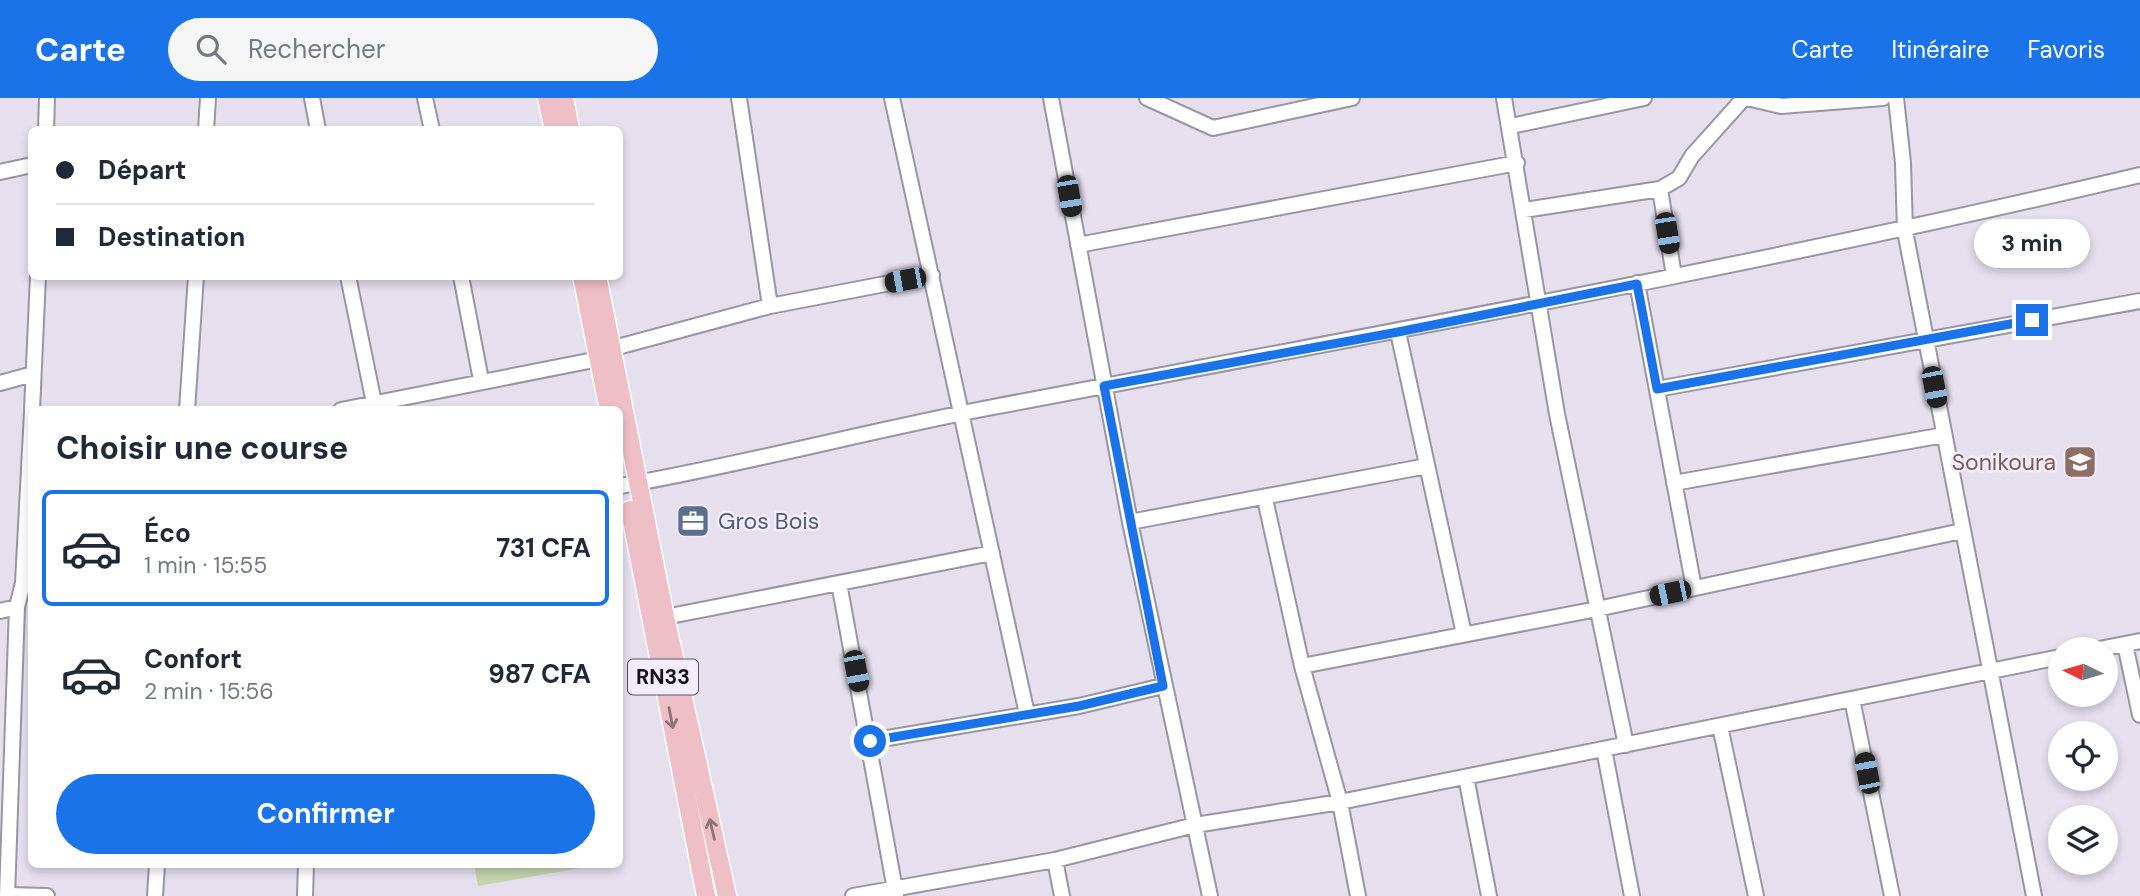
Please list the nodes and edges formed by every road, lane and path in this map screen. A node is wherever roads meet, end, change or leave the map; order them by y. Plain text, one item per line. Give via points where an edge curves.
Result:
1 (47, 98) edge
2 (208, 98) edge
3 (312, 98) edge
4 (425, 98) edge
5 (547, 98) edge
6 (564, 98) edge
7 (738, 98) edge
8 (892, 98) edge
9 (1051, 98) edge
10 (1147, 98) edge
11 (1352, 98) edge
12 (1504, 98) edge
13 (1644, 98) edge
14 (1746, 98) edge
15 (1883, 98) edge
16 (1896, 98) edge
17 (1848, 99) edge
18 (1511, 125) junction
19 (46, 126) edge
20 (206, 126) edge
21 (317, 126) edge
22 (431, 126) edge
23 (553, 126) edge
24 (569, 126) edge
25 (1517, 163) junction
26 (28, 166) edge
27 (0, 172) edge
28 (2140, 175) edge
29 (1660, 189) junction
30 (1524, 210) junction
31 (1905, 231) junction
32 (1078, 246) junction
33 (932, 275) junction
34 (1674, 276) junction
35 (38, 280) edge
36 (196, 280) edge
37 (349, 280) edge
38 (462, 280) edge
39 (583, 280) edge
40 (597, 280) edge
41 (1637, 284) junction
42 (2140, 301) edge
43 (1539, 303) junction
44 (771, 306) junction
45 (1398, 332) junction
46 (1925, 338) junction
47 (604, 354) junction
48 (33, 374) junction
49 (481, 380) junction
50 (0, 383) edge
51 (1104, 386) junction
52 (1657, 389) junction
53 (374, 403) junction
54 (32, 406) edge
55 (187, 406) edge
56 (360, 406) edge
57 (609, 406) edge
58 (613, 406) edge
59 (960, 414) junction
60 (1944, 435) junction
61 (623, 462) edge
62 (1427, 466) junction
63 (1674, 483) junction
64 (627, 485) edge
65 (1265, 499) junction
66 (1130, 522) junction
67 (1962, 531) junction
68 (28, 549) edge
69 (992, 553) junction
70 (27, 583) edge
71 (839, 583) junction
72 (1694, 588) junction
73 (17, 607) junction
74 (1597, 609) junction
75 (0, 611) edge
76 (664, 617) junction
77 (1464, 635) junction
78 (2133, 642) edge
79 (2048, 660) edge
80 (1301, 666) junction
81 (1989, 672) junction
82 (1163, 686) junction
83 (1852, 699) junction
84 (1027, 714) junction
85 (2140, 715) edge
86 (1720, 726) junction
87 (870, 741) junction
88 (1626, 745) junction
89 (1604, 750) junction
90 (1466, 777) junction
91 (1340, 802) junction
92 (5, 825) edge
93 (1195, 825) junction
94 (1055, 860) junction
95 (157, 868) edge
96 (306, 868) edge
97 (895, 892) edge
98 (7, 895) edge
99 (47, 896) edge
100 (155, 896) edge
101 (305, 896) edge
102 (706, 896) edge
103 (727, 896) edge
104 (853, 896) edge
105 (1062, 896) edge
106 (1210, 896) edge
107 (1358, 896) edge
108 (1489, 896) edge
109 (1632, 896) edge
110 (1756, 896) edge
111 (1892, 896) edge
112 (2034, 896) edge

1 - 19 street
2 - 20 street
3 - 21 street
4 - 22 street
5 - 23 main road
6 - 24 main road
7 - 44 street
8 - 33 street
9 - 32 street
10 - 11 street via 1213,128
12 - 18 street
13 - 18 street
14 - 17 street via 1781,106
14 - 29 street via 1692,156 1679,178
15 - 17 street
16 - 31 street
18 - 25 street
25 - 30 street
25 - 32 street
26 - 27 street
28 - 31 street
29 - 30 street
29 - 34 street
30 - 43 street
31 - 34 street
31 - 46 street
32 - 51 street
33 - 44 street
33 - 59 street
34 - 41 street
35 - 48 street
36 - 55 street
37 - 53 street
38 - 49 street
39 - 47 main road, RN33
40 - 47 main road, RN33
41 - 43 street
41 - 52 street
42 - 46 street
43 - 45 street
43 - 74 street
44 - 47 street
45 - 51 street
45 - 62 street
46 - 52 street
46 - 60 street
47 - 49 street
47 - 57 main road, RN33
47 - 58 main road, RN33
48 - 50 street
48 - 54 street
49 - 53 street
51 - 59 street
51 - 66 street
52 - 63 street
53 - 56 street
59 - 64 street
59 - 69 street
60 - 63 street
60 - 67 street
61 - 64 main road, RN33
62 - 65 street
62 - 77 street
63 - 72 street
64 - 76 main road, RN33
64 -> 102 main road, RN33
65 - 66 street
65 - 80 street
66 - 82 street
67 - 72 street
67 - 81 street
68 - 70 street
69 - 71 street
69 - 84 street
70 - 73 street
71 - 76 street
71 - 87 street
72 - 74 street
73 - 75 street
73 - 92 street
74 - 77 street
74 - 88 street
103 -> 76 main road, RN33
77 - 80 street
78 - 85 street
79 - 81 street
80 - 91 street
81 - 83 street
81 - 112 street
82 - 84 street
82 - 93 street
83 - 86 street
83 - 111 street
84 - 87 street
86 - 88 street
86 - 110 street
87 - 97 street
88 - 89 street
89 - 90 street
89 - 109 street
90 - 91 street
90 - 108 street
91 - 93 street
91 - 107 street
92 - 98 street
93 - 94 street
93 - 106 street
94 - 97 street
94 - 105 street
95 - 100 street
96 - 101 street
97 - 104 street
98 - 99 street

